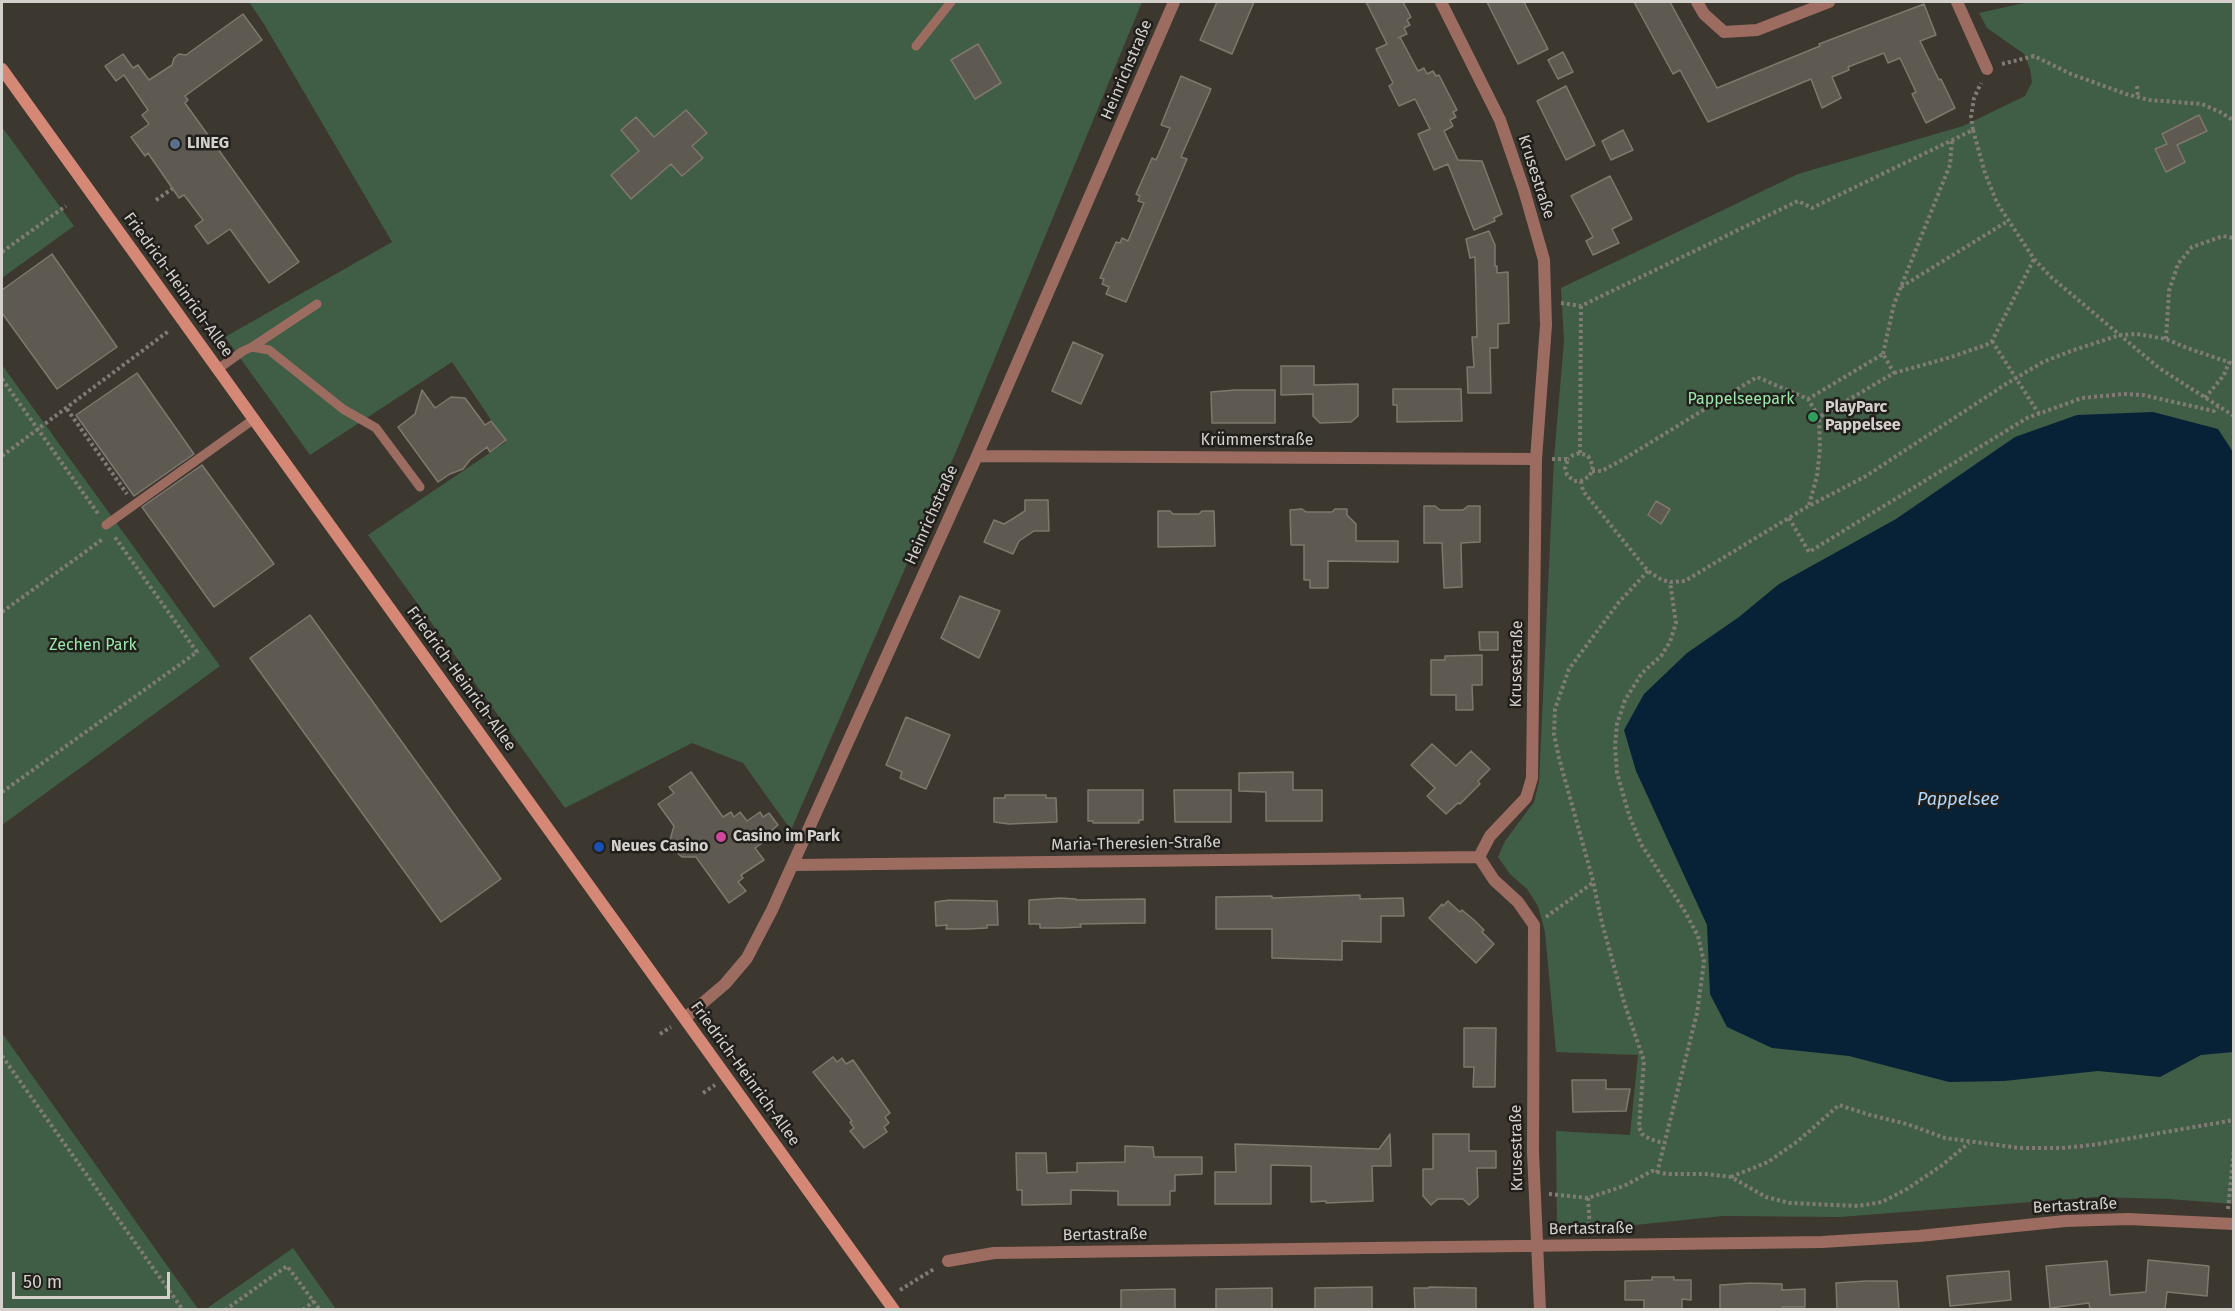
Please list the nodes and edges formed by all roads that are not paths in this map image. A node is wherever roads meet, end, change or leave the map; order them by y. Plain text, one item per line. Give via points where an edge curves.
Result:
1 (951, 2) edge
2 (1174, 2) edge
3 (1441, 2) edge
4 (1698, 2) edge
5 (1829, 2) edge
6 (1957, 2) edge
7 (916, 46) dead end
8 (2, 69) edge
9 (1987, 69) road end
10 (317, 304) dead end
11 (252, 347) junction
12 (218, 369) junction
13 (254, 419) junction
14 (977, 456) junction
15 (1536, 459) junction
16 (420, 487) dead end
17 (106, 525) road end
18 (1479, 857) junction
19 (793, 865) junction
20 (685, 1018) junction
21 (2230, 1224) edge
22 (1539, 1246) junction
23 (948, 1261) road end
24 (894, 1310) edge
25 (1540, 1310) edge

1 - 7 lane
2 - 14 street, Heinrichstraße
3 - 15 street, Krusestraße via 1500,120 1544,260 1546,325
4 - 5 street via 1704,14 1724,32 1756,30
6 - 9 street
8 - 12 main road, Friedrich-Heinrich-Allee
10 - 11 lane
11 - 12 lane
11 - 16 lane via 269,350 343,410 376,428
12 - 13 main road, Friedrich-Heinrich-Allee
13 - 17 lane
13 - 20 main road, Friedrich-Heinrich-Allee
14 - 15 street, Krümmerstraße
14 - 19 street, Heinrichstraße
15 - 18 street, Krusestraße via 1532,778 1526,798 1490,836
18 - 19 street, Maria-Theresien-Straße
18 - 22 street, Krusestraße via 1534,925 1534,1192
19 - 20 street, Heinrichstraße via 747,958 725,984
20 - 24 main road, Friedrich-Heinrich-Allee
21 - 22 street, Bertastraße via 2128,1219 2065,1221 1822,1242
22 - 23 street, Bertastraße via 994,1252
22 - 25 street, Krusestraße

